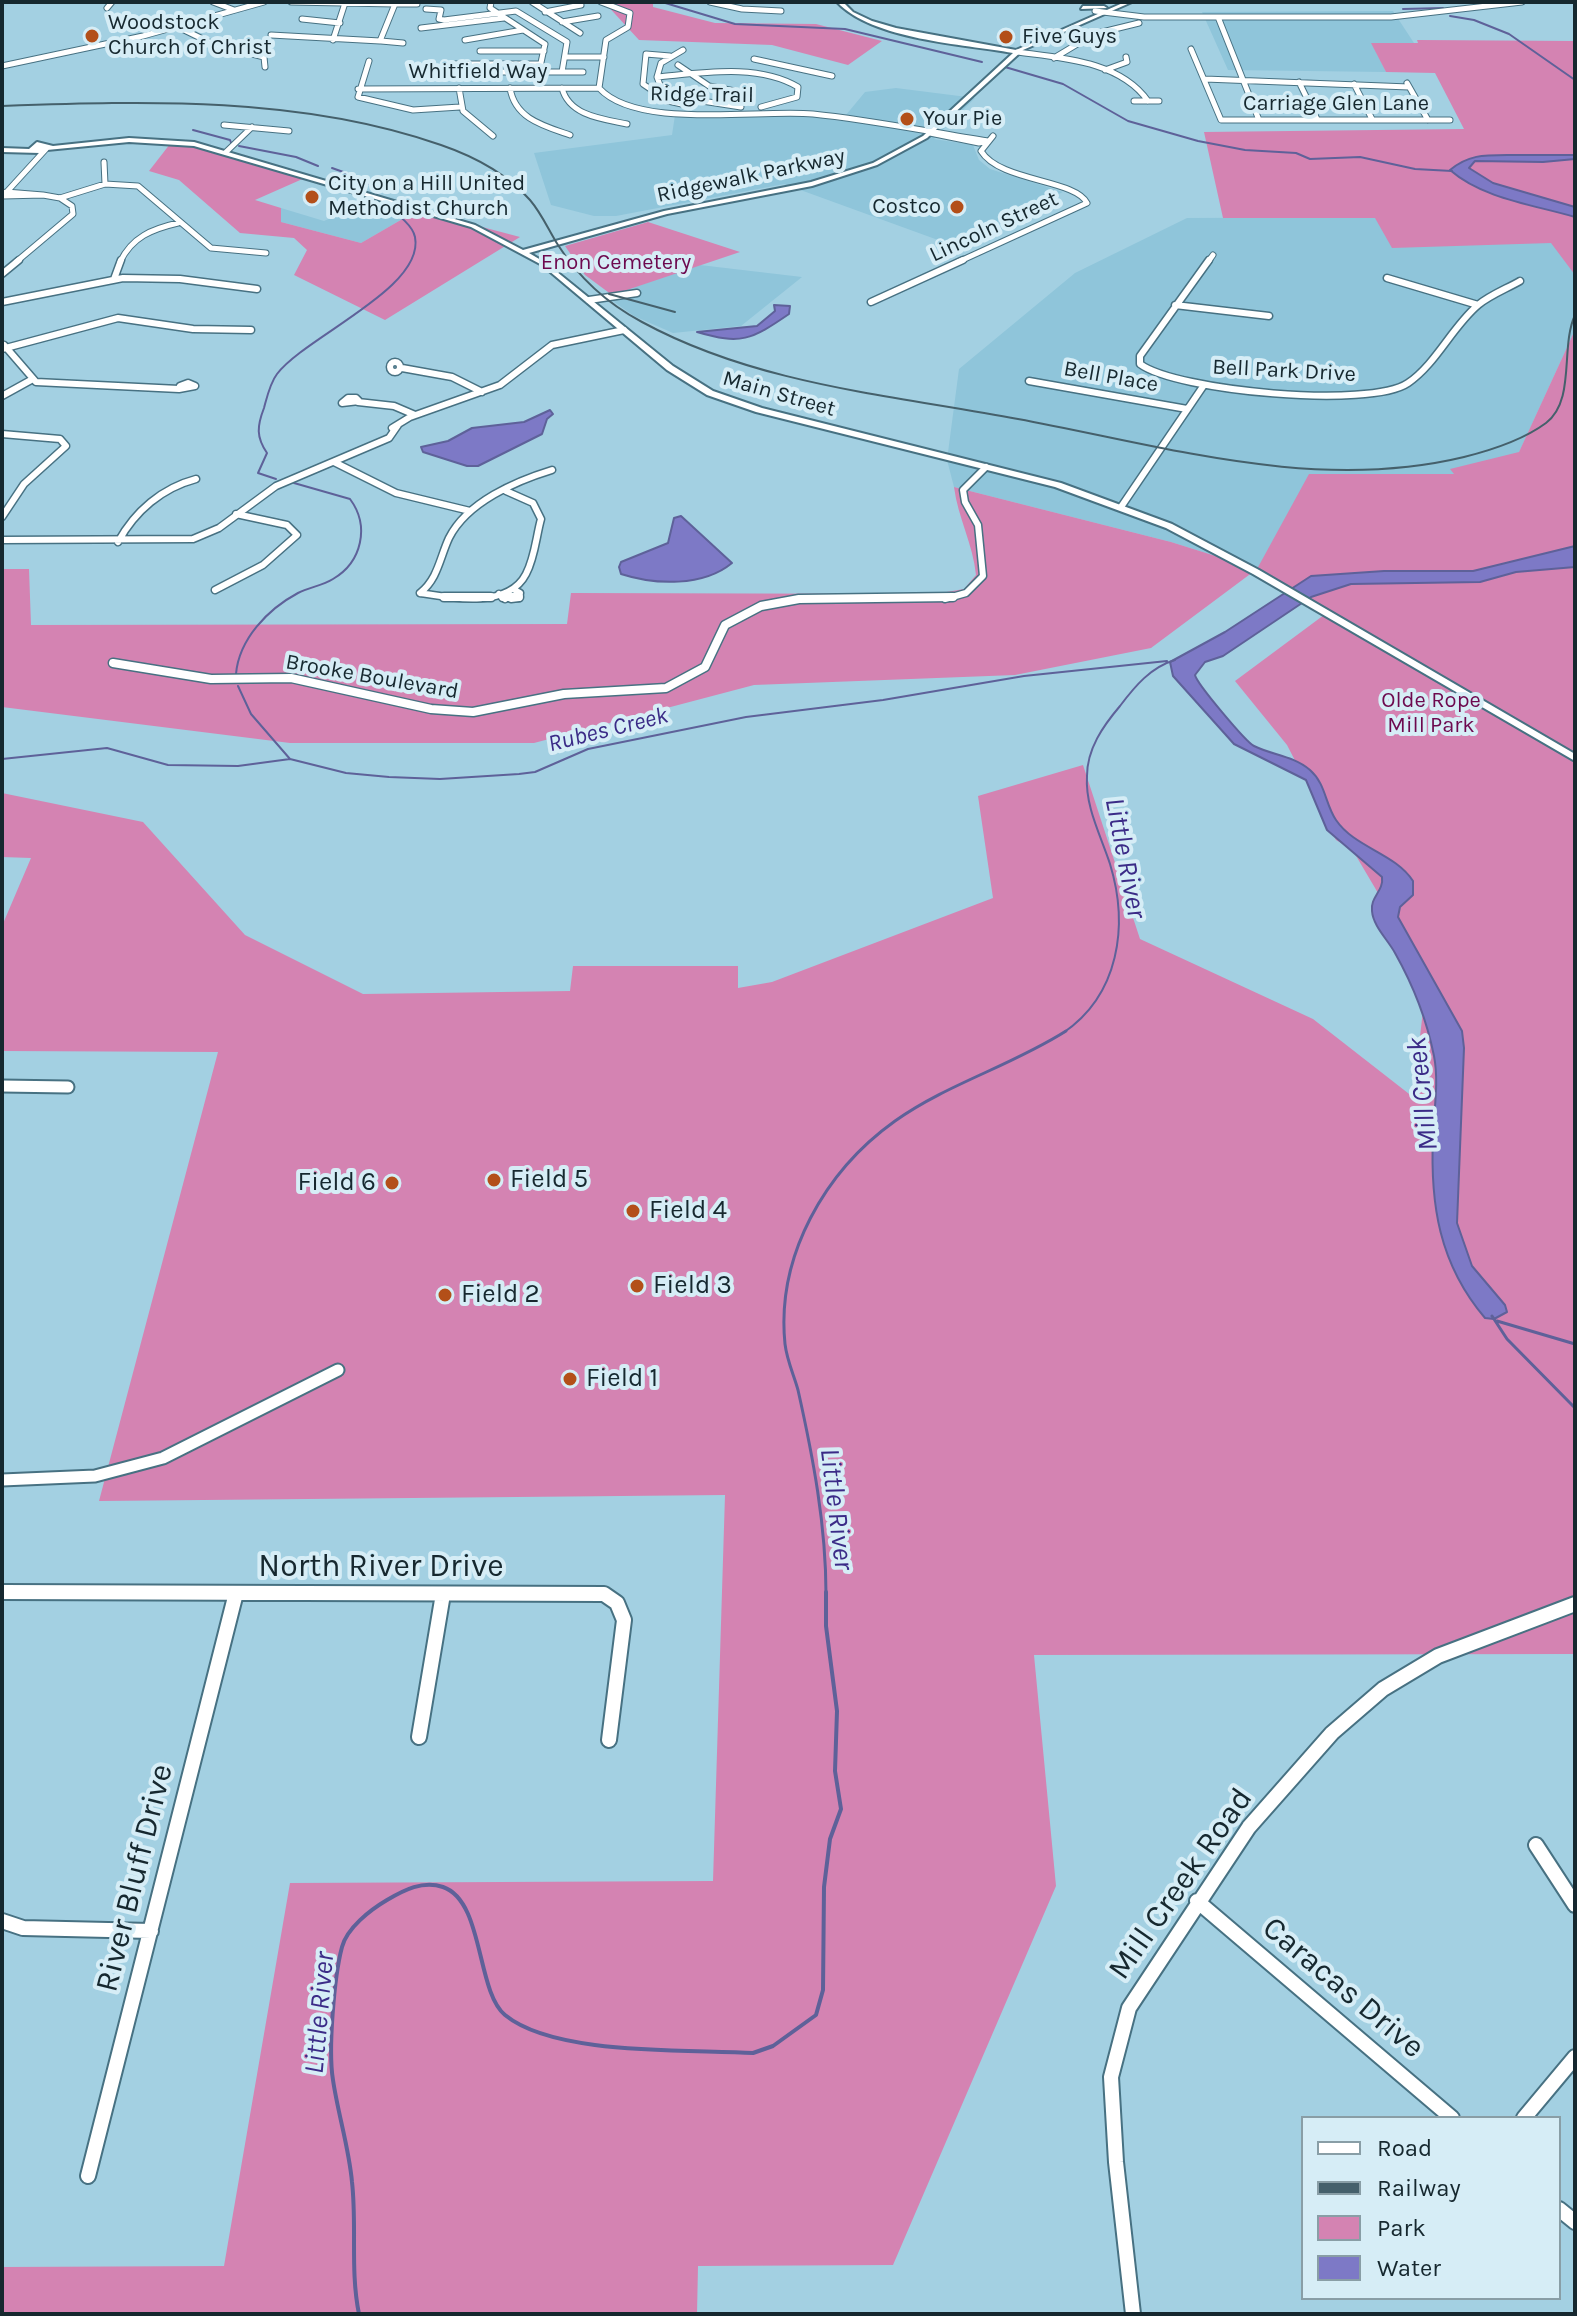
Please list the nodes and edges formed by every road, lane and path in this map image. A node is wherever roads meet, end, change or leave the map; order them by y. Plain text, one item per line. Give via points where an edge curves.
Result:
1 (112, 2) edge
2 (213, 2) edge
3 (264, 2) edge
4 (291, 2) edge
5 (491, 2) edge
6 (532, 2) edge
7 (601, 2) edge
8 (710, 2) edge
9 (762, 2) edge
10 (840, 2) edge
11 (1119, 2) edge
12 (1129, 2) edge
13 (1522, 2) edge
14 (345, 3) edge
15 (364, 3) edge
16 (719, 3) edge
17 (395, 4) junction
18 (417, 4) edge
19 (581, 5) dead end
20 (107, 8) dead end
21 (1083, 8) dead end
22 (426, 9) dead end
23 (234, 10) junction
24 (760, 10) junction
25 (781, 11) dead end
26 (1100, 11) junction
27 (495, 12) junction
28 (545, 12) junction
29 (598, 16) dead end
30 (554, 17) junction
31 (1218, 17) junction
32 (504, 18) junction
33 (302, 19) dead end
34 (534, 20) junction
35 (562, 22) junction
36 (340, 23) junction
37 (1145, 24) dead end
38 (178, 27) junction
39 (421, 28) dead end
40 (523, 30) junction
41 (580, 33) dead end
42 (271, 35) dead end
43 (458, 36) dead end
44 (333, 40) junction
45 (465, 40) junction
46 (381, 41) junction
47 (403, 43) dead end
48 (1191, 49) dead end
49 (683, 50) dead end
50 (480, 51) junction
51 (544, 51) junction
52 (1014, 51) junction
53 (670, 56) junction
54 (1126, 57) dead end
55 (564, 58) junction
56 (604, 58) junction
57 (1054, 58) junction
58 (754, 59) dead end
59 (369, 61) dead end
60 (475, 64) junction
61 (541, 64) junction
62 (678, 65) dead end
63 (2, 66) edge
64 (784, 66) junction
65 (265, 67) dead end
66 (1105, 70) junction
67 (426, 72) dead end
68 (444, 72) junction
69 (539, 72) junction
70 (562, 72) junction
71 (583, 72) dead end
72 (692, 73) junction
73 (750, 76) junction
74 (832, 76) dead end
75 (657, 77) junction
76 (1205, 79) junction
77 (1242, 79) junction
78 (1299, 82) junction
79 (1354, 84) junction
80 (459, 88) junction
81 (510, 88) junction
82 (562, 88) junction
83 (599, 88) junction
84 (358, 89) junction
85 (740, 92) dead end
86 (681, 97) junction
87 (668, 101) junction
88 (1134, 101) dead end
89 (1148, 101) junction
90 (1159, 101) dead end
91 (779, 103) junction
92 (460, 107) junction
93 (701, 107) dead end
94 (650, 111) junction
95 (788, 112) junction
96 (1317, 119) junction
97 (1372, 119) junction
98 (1259, 120) junction
99 (1428, 120) junction
100 (1450, 120) dead end
101 (627, 124) dead end
102 (224, 125) dead end
103 (252, 127) junction
104 (289, 131) dead end
105 (926, 132) junction
106 (570, 135) dead end
107 (493, 136) dead end
108 (939, 137) junction
109 (990, 139) junction
110 (920, 140) junction
111 (47, 147) junction
112 (33, 148) junction
113 (2, 150) edge
114 (226, 152) junction
115 (104, 162) dead end
116 (31, 165) junction
117 (105, 184) junction
118 (4, 194) edge
119 (60, 198) junction
120 (178, 223) junction
121 (523, 250) junction
122 (266, 253) dead end
123 (1213, 255) dead end
124 (2, 274) edge
125 (1387, 278) dead end
126 (114, 279) junction
127 (1520, 281) dead end
128 (257, 289) dead end
129 (637, 293) dead end
130 (589, 300) junction
131 (2, 302) edge
132 (871, 302) dead end
133 (1175, 305) junction
134 (1478, 305) junction
135 (1269, 316) dead end
136 (620, 328) junction
137 (251, 330) dead end
138 (4, 347) edge
139 (402, 368) dead end
140 (31, 380) junction
141 (1029, 381) dead end
142 (1204, 385) junction
143 (179, 389) dead end
144 (482, 392) junction
145 (2, 396) edge
146 (358, 402) dead end
147 (1187, 409) junction
148 (415, 415) junction
149 (2, 434) edge
150 (334, 462) junction
151 (986, 467) junction
152 (552, 470) dead end
153 (196, 479) dead end
154 (506, 491) junction
155 (1121, 507) junction
156 (470, 511) junction
157 (236, 514) junction
158 (2, 517) edge
159 (2, 540) edge
160 (118, 542) junction
161 (215, 590) dead end
162 (113, 663) dead end
163 (1575, 758) edge
164 (2, 1086) edge
165 (68, 1087) dead end
166 (338, 1370) dead end
167 (2, 1480) edge
168 (2, 1592) edge
169 (236, 1593) junction
170 (443, 1594) junction
171 (1575, 1604) edge
172 (419, 1737) dead end
173 (609, 1740) dead end
174 (1536, 1845) dead end
175 (1197, 1901) junction
176 (1575, 1905) edge
177 (2, 1921) edge
178 (151, 1931) junction
179 (1575, 2057) edge
180 (1450, 2116) edge
181 (1526, 2116) edge
182 (88, 2176) dead end
183 (1133, 2314) edge

1 - 20 street
2 - 23 street
3 - 23 street
4 - 14 street
5 - 27 street
6 - 28 street
7 - 56 street via 629,11 631,17 628,27 607,38
8 - 16 street
9 - 24 street
10 - 52 main road via 875,24
11 - 26 main road, Ridgewalk Parkway
12 - 26 main road, Ridgewalk Parkway
13 - 31 street via 1412,16
14 - 15 street
14 - 36 street
15 - 17 street
16 - 24 street
17 - 18 street
17 - 46 street
19 - 28 street
21 - 26 main road
22 - 27 street via 441,10 439,19 444,20
23 - 38 street
24 - 25 street
26 - 31 street via 1136,17
26 - 52 main road, Ridgewalk Parkway
27 - 32 street
27 - 34 street via 518,11
28 - 30 street
29 - 35 street
30 - 34 street
30 - 35 street
31 - 77 street
32 - 39 street via 450,29
32 - 40 street
33 - 36 street
34 - 55 street via 567,42
35 - 41 street
36 - 44 street
37 - 57 street via 1124,24 1072,44
38 - 63 street
38 - 65 street via 213,44 264,57
40 - 45 street
40 - 51 street via 545,44
42 - 44 street
43 - 45 street
44 - 46 street
45 - 50 street
46 - 47 street
48 - 76 street
49 - 53 street
50 - 51 street
50 - 60 street
51 - 61 street
52 - 57 street
52 - 105 main road, Ridgewalk Parkway
53 - 75 street
53 - 87 street via 646,54 643,84
54 - 66 street via 1127,62
55 - 56 street
55 - 70 street
56 - 83 street
57 - 66 street
58 - 64 street
59 - 84 street
60 - 61 street
60 - 68 street via 452,65
61 - 69 street
62 - 72 street
64 - 73 street
64 - 74 street
66 - 89 street via 1143,89
67 - 68 street
68 - 69 street
69 - 70 street
70 - 71 street
72 - 73 street
72 - 75 street
72 - 85 street via 709,86
73 - 91 street via 795,83 797,97
75 - 86 street via 660,85
76 - 77 street
76 - 98 street, Carriage Glen Lane via 1221,120
77 - 78 street
77 - 98 street
78 - 79 street
78 - 96 street
79 - 97 street
79 - 99 street via 1408,84
80 - 81 street, Whitfield Way
80 - 84 street, Whitfield Way
80 - 92 street
81 - 82 street, Whitfield Way
81 - 106 street via 512,102 524,115
82 - 83 street, Whitfield Way
82 - 101 street via 564,99 576,108
83 - 94 street, Ridge Trail via 613,101
84 - 92 street via 358,97 413,110
86 - 87 street
86 - 91 street via 742,107
87 - 93 street
87 - 94 street
88 - 89 street
89 - 90 street
91 - 95 street
92 - 107 street
94 - 95 street, Ridge Trail
95 - 105 street, Ridge Trail
96 - 97 street, Carriage Glen Lane
96 - 98 street, Carriage Glen Lane
97 - 99 street, Carriage Glen Lane
99 - 100 street, Carriage Glen Lane
102 - 103 street
103 - 104 street
103 - 114 street
105 - 108 street
105 - 109 street, Ridge Trail
105 - 110 main road, Ridgewalk Parkway
105 - 121 main road, Ridgewalk Parkway via 839,173 662,209
108 - 109 street
108 - 110 main road
109 - 132 street, Lincoln Street via 981,151 989,164 1075,193 1087,203
110 - 121 main road, Ridgewalk Parkway via 832,179 666,212
111 - 112 main road, Main Street
111 - 114 main road, Main Street via 159,140
111 - 116 street
112 - 113 main road, Main Street
112 - 116 street
114 - 121 main road, Main Street via 451,218
115 - 117 street
116 - 118 street
117 - 119 street
117 - 120 street via 142,188
118 - 119 street
119 - 124 street via 72,206 73,214
120 - 122 street via 211,248
120 - 126 street via 136,236
121 - 130 main road, Main Street
123 - 133 street, Bell Park Drive
125 - 134 street
126 - 128 street via 163,278
126 - 131 street via 29,301
127 - 134 street, Bell Park Drive
129 - 130 street
130 - 136 main road, Main Street
133 - 135 street
133 - 142 street, Bell Park Drive via 1140,356 1140,364 1152,373
134 - 142 street, Bell Park Drive via 1440,351 1398,389 1288,394
136 - 144 street via 545,348 500,385
136 - 151 main road, Main Street via 695,384 731,401
137 - 138 street via 193,329 118,318
138 - 140 street
139 - 144 street via 458,378
140 - 143 street
140 - 145 street
141 - 147 street, Bell Place
142 - 147 street
144 - 148 street
146 - 148 street via 394,406
147 - 155 street
148 - 150 street via 381,442
149 - 158 street via 60,439 66,446 24,484
150 - 156 street via 387,490
150 - 157 street via 276,486
151 - 155 main road, Main Street
151 - 162 street, Brooke Boulevard via 966,485 963,496 980,533 983,576 974,587 933,600 799,599 761,606 725,625 705,667 655,690 564,694 491,710 452,712 305,680 211,679
152 - 154 street
153 - 160 street via 132,519
154 - 156 street
154 - 156 street via 533,502 541,519 524,580 513,589 519,598 420,593 429,587 452,533
155 - 163 main road, Main Street via 1189,535 1256,572
157 - 160 street via 193,539
157 - 161 street via 287,525 297,535 263,565
159 - 160 street
164 - 165 street
166 - 167 street via 163,1458 95,1476
168 - 169 street, North River Drive
169 - 170 street, North River Drive
169 - 178 street, River Bluff Drive
170 - 172 street
170 - 173 street, North River Drive via 610,1597 624,1620
171 - 175 street, Mill Creek Road via 1438,1656 1383,1689 1332,1733 1249,1827
174 - 176 street
175 - 180 street, Caracas Drive
175 - 183 street, Mill Creek Road via 1129,2008 1111,2077
177 - 178 street via 23,1928
178 - 182 street, River Bluff Drive
179 - 181 street

